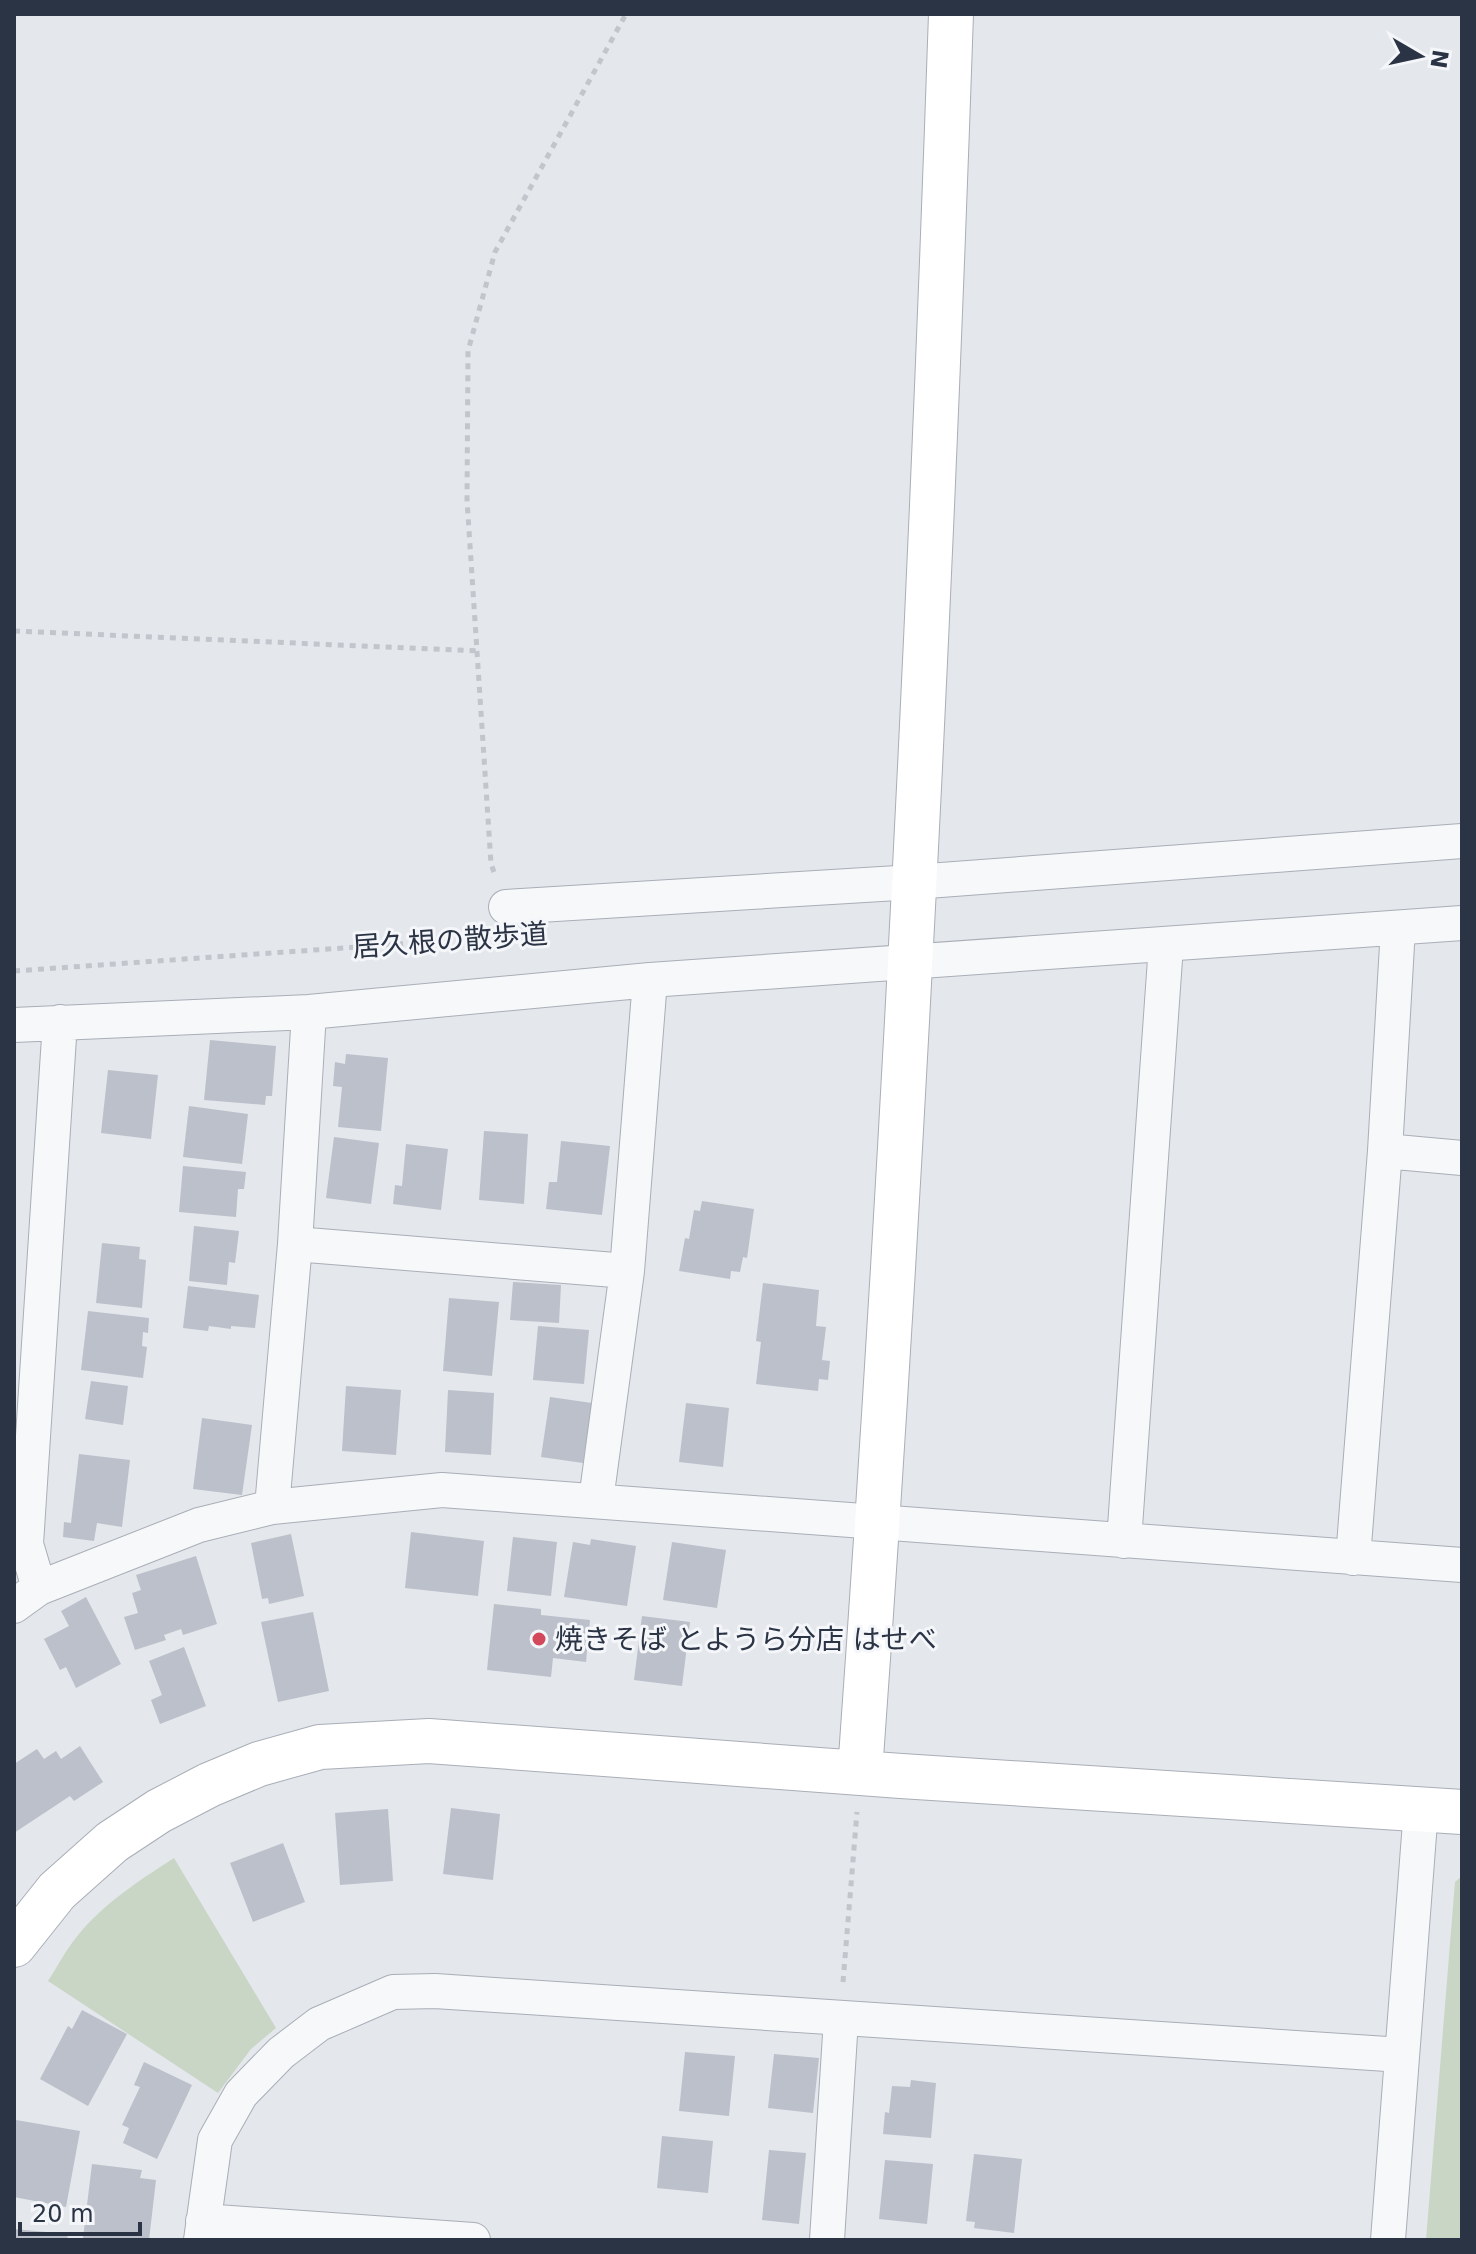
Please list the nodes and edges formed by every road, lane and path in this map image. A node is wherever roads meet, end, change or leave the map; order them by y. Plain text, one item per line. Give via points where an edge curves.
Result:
1 (626, 14) edge
2 (951, 14) edge
3 (14, 631) edge
4 (479, 651) junction
5 (1462, 841) edge
6 (914, 882) junction
7 (504, 922) junction
8 (1462, 923) edge
9 (1398, 928) junction
10 (1166, 945) junction
11 (910, 963) junction
12 (14, 971) edge
13 (650, 980) junction
14 (309, 1012) junction
15 (60, 1022) junction
16 (14, 1025) edge
17 (1385, 1151) junction
18 (1462, 1158) edge
19 (295, 1244) junction
20 (627, 1271) junction
21 (596, 1500) junction
22 (272, 1507) junction
23 (876, 1520) junction
24 (1124, 1541) junction
25 (1353, 1558) junction
26 (1462, 1565) edge
27 (26, 1597) edge
28 (860, 1772) junction
29 (1441, 1810) edge
30 (14, 1945) edge
31 (841, 2019) junction
32 (1402, 2055) junction
33 (202, 2231) edge
34 (473, 2240) edge
35 (827, 2240) edge
36 (1388, 2240) edge

1 - 4 path via 495,252 468,351 467,500
2 - 6 street
3 - 4 path
4 - 7 path via 491,864
5 - 6 street
6 - 7 street
6 - 11 street
7 - 12 path, 居久根の散歩道
8 - 9 street
9 - 10 street
9 - 17 street
10 - 11 street
10 - 24 street
11 - 13 street
11 - 23 street
13 - 14 street
13 - 20 street
14 - 15 street
14 - 19 street
15 - 16 street
15 - 27 street
17 - 18 street
17 - 25 street
19 - 20 street
19 - 22 street
20 - 21 street
21 - 22 street via 442,1490
21 - 23 street
22 - 27 street via 199,1525
23 - 24 street
23 - 28 street
24 - 25 street
25 - 26 street
28 - 29 street
28 - 30 street via 429,1741 320,1747 259,1764 159,1811 112,1842 57,1891
28 - 31 path
29 - 32 street
31 - 32 street
31 - 33 street via 393,1992 319,2024 241,2094 215,2140
31 - 35 street
32 - 36 street
33 - 34 street

